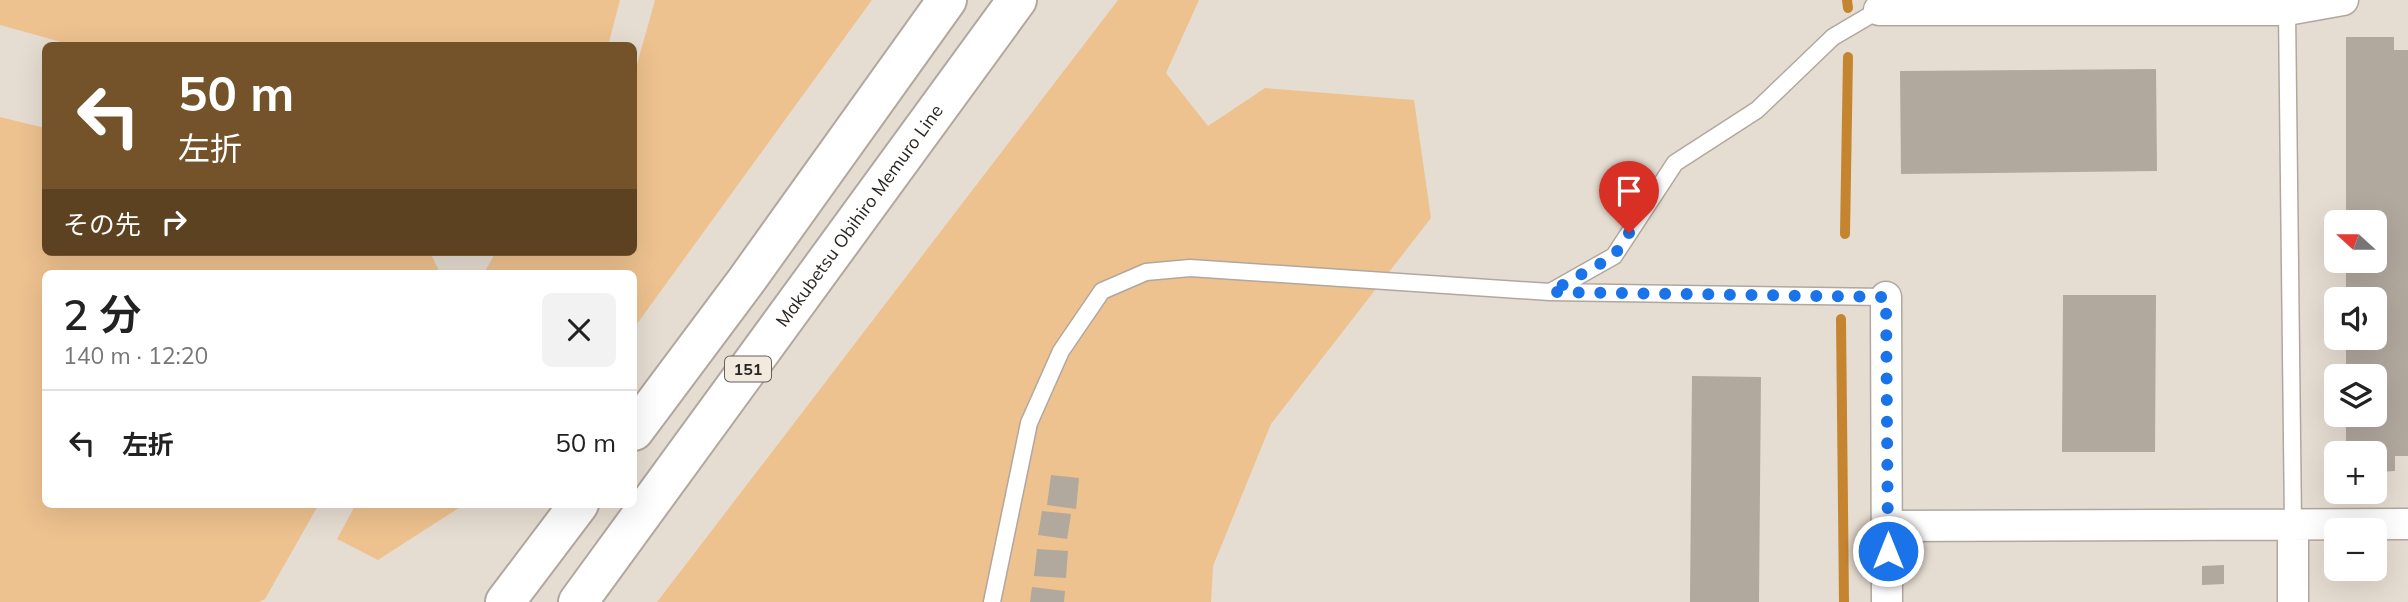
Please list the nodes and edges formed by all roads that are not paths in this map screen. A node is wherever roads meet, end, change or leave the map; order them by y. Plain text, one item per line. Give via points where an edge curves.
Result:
1 (947, 0) edge
2 (1017, 0) edge
3 (2343, 0) edge
4 (1879, 10) joint
5 (2287, 10) junction
6 (1550, 292) junction
7 (1886, 297) joint
8 (637, 427) edge
9 (576, 508) edge
10 (2293, 523) junction
11 (2408, 524) edge
12 (1888, 526) junction
13 (505, 602) edge
14 (578, 602) edge
15 (992, 602) edge
16 (1887, 602) edge
17 (2293, 602) edge

1 - 8 main road
2 - 14 main road, Makubetsu Obihiro Memuro Line / 151
3 - 5 street
4 - 5 street
4 - 6 lane via 1833,37 1757,110 1675,163 1614,256
5 - 10 lane
6 - 7 lane
6 - 15 lane via 1190,268 1146,272 1102,291 1061,351 1029,423
7 - 12 street
9 - 13 main road
10 - 11 street
10 - 12 street
10 - 17 street
12 - 16 street

